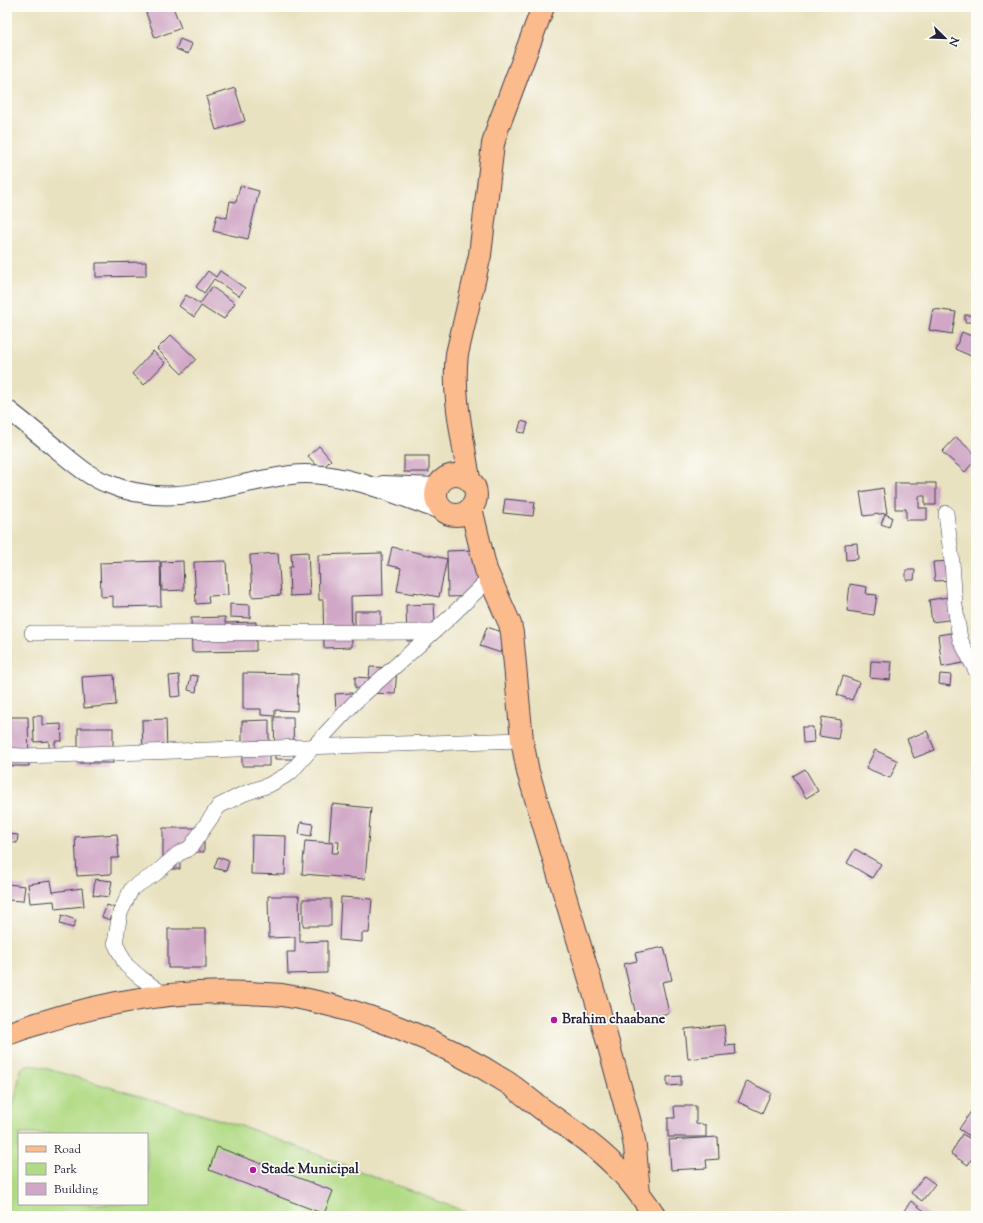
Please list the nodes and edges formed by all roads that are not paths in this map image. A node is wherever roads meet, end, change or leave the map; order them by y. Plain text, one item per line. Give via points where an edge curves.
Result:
1 (543, 7) edge
2 (7, 409) edge
3 (460, 417) junction
4 (468, 479) junction
5 (438, 484) junction
6 (368, 485) junction
7 (471, 508) junction
8 (442, 510) junction
9 (946, 513) dead end
10 (486, 570) junction
11 (432, 632) junction
12 (32, 633) dead end
13 (976, 671) edge
14 (522, 740) junction
15 (313, 747) junction
16 (7, 755) edge
17 (165, 995) junction
18 (7, 1034) edge
19 (639, 1193) junction
20 (641, 1216) edge
21 (655, 1216) edge

1 - 3 main road via 493,144 481,247 457,354 456,394
2 - 6 street via 85,472 127,491 173,496 196,494 304,474 333,476
3 - 4 main road
3 - 5 main road via 449,463
4 - 5 main road via 462,475 454,475 446,477
4 - 7 main road via 474,485 476,493
5 - 6 street
5 - 8 main road via 435,498
6 - 8 street
7 - 8 main road via 458,516
7 - 10 main road
8 - 10 main road via 464,534
9 - 13 street via 960,639
10 - 11 street
10 - 14 main road via 512,633
11 - 12 street
11 - 15 street via 355,702
14 - 15 street
14 - 19 main road via 528,772 632,1130
15 - 16 street
15 - 17 street via 290,773 220,806 190,848 132,888 120,913 115,943 126,965
17 - 18 main road via 102,1006
17 - 19 main road via 222,991 281,995 350,1010 414,1034 508,1083 615,1165
19 - 20 street
19 - 21 main road

